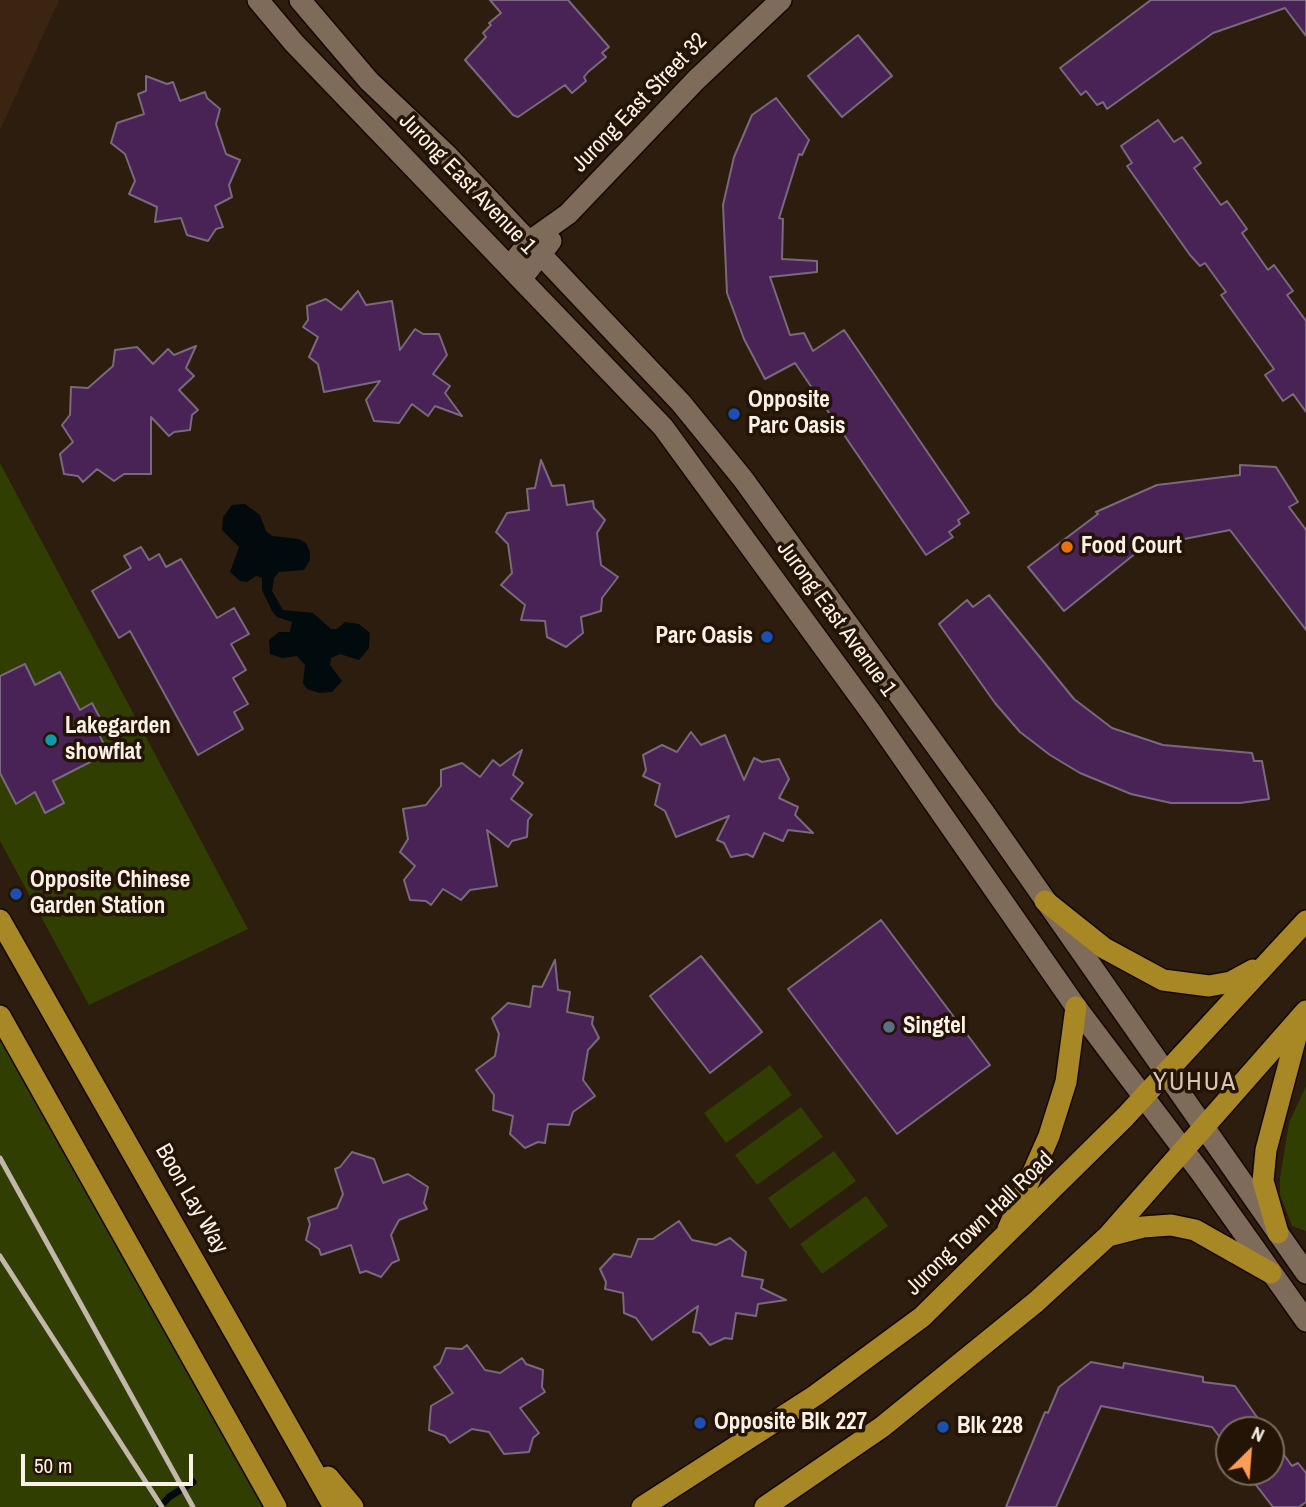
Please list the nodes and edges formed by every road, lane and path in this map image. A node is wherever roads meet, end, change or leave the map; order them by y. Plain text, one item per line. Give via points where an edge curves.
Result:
1 (258, 0) edge
2 (300, 0) edge
3 (781, 0) edge
4 (536, 248) junction
5 (516, 272) junction
6 (1045, 901) junction
7 (0, 920) edge
8 (1306, 921) edge
9 (1264, 964) junction
10 (1076, 1007) junction
11 (1303, 1013) edge
12 (0, 1016) edge
13 (1165, 1074) junction
14 (1143, 1097) junction
15 (1203, 1128) junction
16 (1184, 1150) junction
17 (1278, 1233) junction
18 (1108, 1236) junction
19 (1005, 1237) junction
20 (1271, 1273) junction
21 (1306, 1273) edge
22 (1306, 1321) edge
23 (291, 1432) junction
24 (258, 1474) junction
25 (264, 1507) edge
26 (276, 1507) edge
27 (334, 1507) edge
28 (353, 1507) edge
29 (642, 1507) edge
30 (765, 1507) edge

1 - 5 street, Jurong East Avenue 1
2 - 4 street, Jurong East Avenue 1 via 369,80
3 - 4 street, Jurong East Street 32 via 696,80
4 - 5 street, Jurong East Street 32
4 - 6 street, Jurong East Avenue 1 via 681,403 743,479
5 - 10 street, Jurong East Avenue 1 via 663,427 873,715
6 - 9 main road via 1104,947 1163,980 1209,986 1231,982
6 - 13 street, Jurong East Avenue 1
7 - 23 main road, Boon Lay Way
8 - 9 main road, Jurong Town Hall Road
9 - 13 main road, Jurong Town Hall Road
10 - 14 street, Jurong East Avenue 1
10 - 19 main road via 1063,1093
11 - 15 main road
11 - 17 main road via 1266,1150 1263,1181
12 - 24 main road
13 - 14 main road, Jurong Town Hall Road
13 - 15 street, Jurong East Avenue 1
14 - 16 street, Jurong East Avenue 1
14 - 19 main road, Jurong Town Hall Road
15 - 16 main road
15 - 17 street, Jurong East Avenue 1
16 - 18 main road
16 - 20 street, Jurong East Avenue 1
17 - 21 street, Jurong East Avenue 1
18 - 20 main road via 1171,1225 1195,1230
18 - 30 main road via 1036,1302 882,1427
19 - 29 main road, Jurong Town Hall Road via 912,1325 816,1395
20 - 22 street, Jurong East Avenue 1
23 - 27 main road, Boon Lay Way
23 - 28 main road
24 - 25 main road
24 - 26 main road

